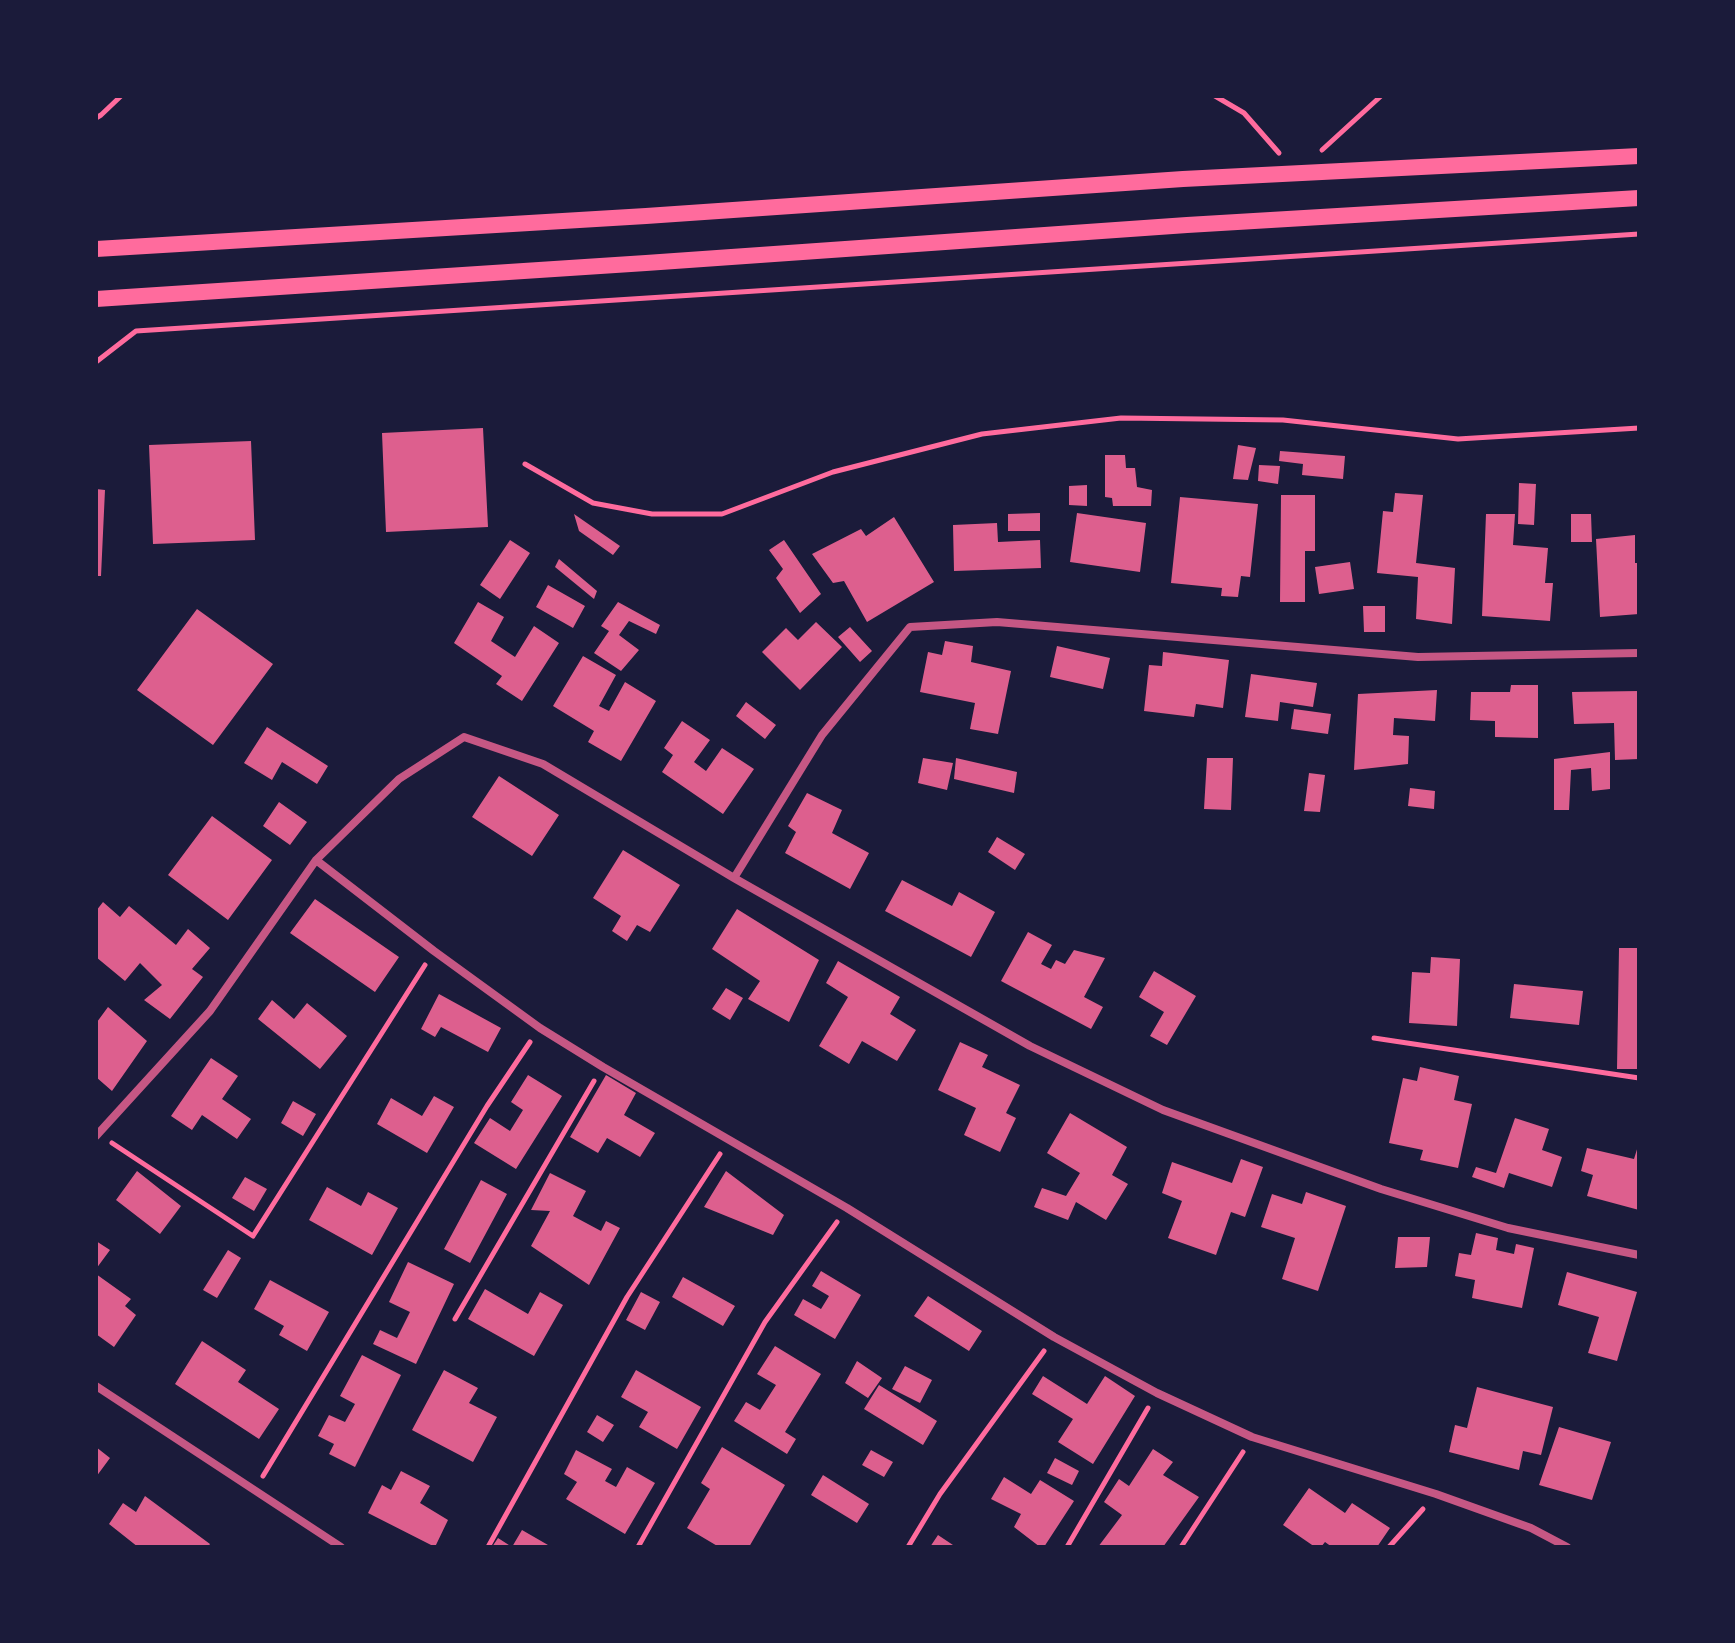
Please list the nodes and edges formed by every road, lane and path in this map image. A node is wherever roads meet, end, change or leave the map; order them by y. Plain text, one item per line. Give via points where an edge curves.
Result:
1 (121, 96) edge
2 (1215, 96) edge
3 (1381, 96) edge
4 (96, 118) edge
5 (1639, 156) edge
6 (1296, 174) junction
7 (1639, 198) edge
8 (1639, 234) edge
9 (96, 249) edge
10 (96, 299) edge
11 (96, 362) edge
12 (1639, 428) edge
13 (525, 464) dead end
14 (1639, 653) edge
15 (316, 860) junction
16 (734, 878) junction
17 (434, 951) junction
18 (540, 1028) junction
19 (1374, 1038) dead end
20 (603, 1067) junction
21 (1639, 1078) edge
22 (97, 1135) edge
23 (729, 1140) junction
24 (847, 1208) junction
25 (1639, 1255) edge
26 (455, 1319) dead end
27 (1054, 1337) junction
28 (96, 1386) edge
29 (1157, 1393) junction
30 (1252, 1437) junction
31 (254, 1490) junction
32 (1436, 1494) junction
33 (341, 1547) edge
34 (488, 1547) edge
35 (638, 1547) edge
36 (908, 1547) edge
37 (1067, 1547) edge
38 (1181, 1547) edge
39 (1389, 1547) edge
40 (1567, 1547) edge

1 - 4 path
2 - 6 path via 1244,113
3 - 6 path
5 - 6 main road
6 - 9 main road
7 - 10 main road
8 - 11 path via 136,331
12 - 13 path via 1458,439 1283,420 1121,418 982,434 833,472 722,514 652,514 593,503
14 - 16 street via 1418,657 997,622 910,627 822,735
15 - 16 street via 399,779 464,737 543,764
15 - 17 street
15 - 22 street via 210,1011
16 - 25 street via 1030,1046 1163,1110 1381,1189 1508,1228
17 - 18 street
17 - 22 path via 253,1236
18 - 20 street
18 - 31 path via 487,1106
19 - 21 path
20 - 23 street
20 - 26 path
23 - 24 street
23 - 34 path via 627,1297
24 - 27 street
24 - 35 path via 765,1322
27 - 29 street
27 - 36 path
28 - 31 street
29 - 30 street
29 - 37 path
30 - 32 street
30 - 38 path
31 - 33 street
32 - 39 path
32 - 40 street via 1531,1528

